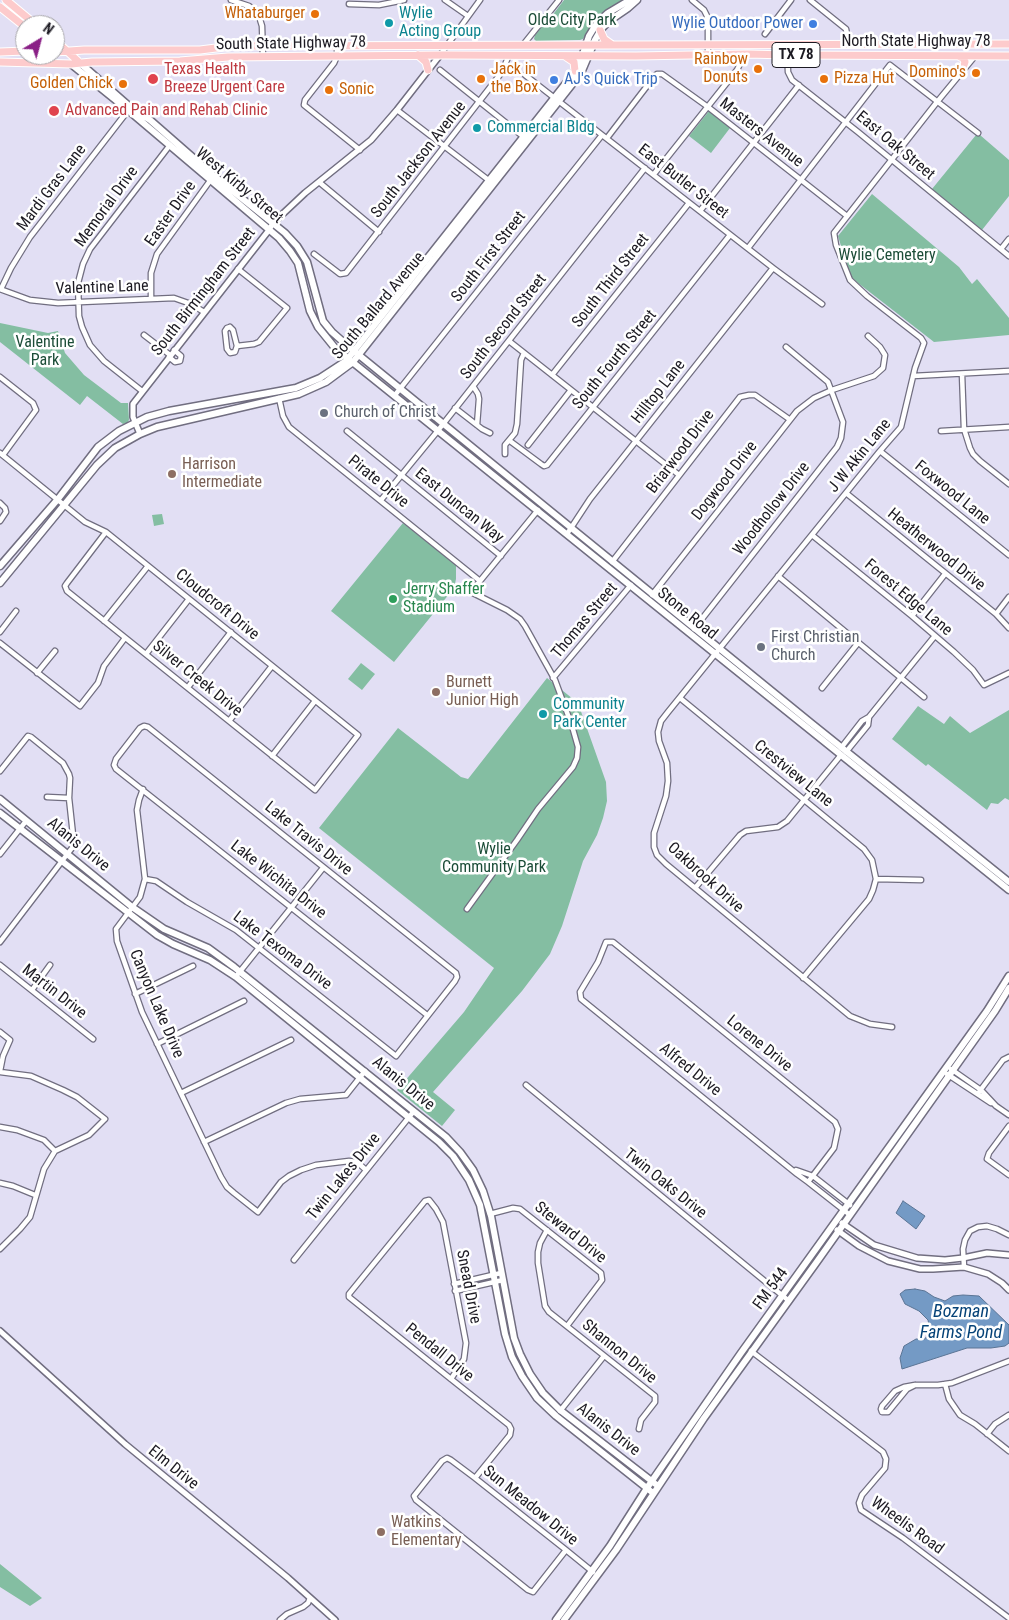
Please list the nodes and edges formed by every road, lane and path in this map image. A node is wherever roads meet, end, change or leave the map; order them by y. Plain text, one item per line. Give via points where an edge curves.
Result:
1 (6, 0) edge
2 (231, 0) edge
3 (404, 0) edge
4 (445, 0) edge
5 (480, 0) edge
6 (559, 0) edge
7 (630, 0) edge
8 (637, 0) edge
9 (692, 0) edge
10 (791, 0) edge
11 (810, 0) edge
12 (349, 4) dead end
13 (0, 7) edge
14 (24, 15) edge
15 (468, 16) junction
16 (15, 19) edge
17 (600, 30) junction
18 (765, 34) dead end
19 (612, 44) junction
20 (787, 44) junction
21 (849, 44) junction
22 (1009, 44) edge
23 (337, 45) junction
24 (448, 45) junction
25 (523, 45) junction
26 (589, 45) junction
27 (708, 45) junction
28 (263, 46) junction
29 (180, 50) junction
30 (15, 51) edge
31 (67, 51) joint
32 (0, 52) edge
33 (708, 54) junction
34 (742, 54) junction
35 (418, 55) junction
36 (440, 55) junction
37 (509, 55) junction
38 (787, 55) junction
39 (958, 55) junction
40 (975, 55) junction
41 (337, 56) junction
42 (565, 56) junction
43 (586, 56) junction
44 (1009, 56) edge
45 (263, 57) junction
46 (65, 59) edge
47 (180, 61) junction
48 (0, 62) edge
49 (92, 62) junction
50 (80, 63) junction
51 (71, 64) junction
52 (428, 70) junction
53 (440, 70) dead end
54 (87, 71) junction
55 (575, 71) junction
56 (962, 71) junction
57 (657, 74) joint
58 (525, 75) dead end
59 (799, 85) junction
60 (557, 99) junction
61 (479, 102) junction
62 (937, 102) junction
63 (708, 107) junction
64 (129, 109) junction
65 (397, 110) junction
66 (846, 122) junction
67 (978, 133) dead end
68 (604, 136) junction
69 (525, 139) junction
70 (172, 143) junction
71 (754, 144) junction
72 (445, 147) junction
73 (360, 150) junction
74 (892, 159) junction
75 (645, 168) junction
76 (654, 174) junction
77 (212, 178) junction
78 (800, 180) junction
79 (318, 182) junction
80 (491, 183) junction
81 (689, 203) junction
82 (700, 211) junction
83 (846, 216) junction
84 (273, 223) junction
85 (269, 230) junction
86 (379, 232) junction
87 (730, 235) junction
88 (1009, 238) edge
89 (748, 248) junction
90 (1001, 249) junction
91 (314, 254) dead end
92 (1009, 256) edge
93 (773, 268) junction
94 (238, 269) junction
95 (0, 289) edge
96 (151, 298) junction
97 (78, 302) junction
98 (822, 304) dead end
99 (204, 312) junction
100 (144, 335) dead end
101 (868, 336) dead end
102 (508, 341) junction
103 (237, 346) junction
104 (786, 347) dead end
105 (174, 350) junction
106 (524, 353) junction
107 (357, 354) junction
108 (169, 356) junction
109 (351, 360) junction
110 (1009, 371) edge
111 (962, 374) junction
112 (552, 375) junction
113 (913, 376) junction
114 (0, 378) edge
115 (472, 386) junction
116 (400, 389) junction
117 (571, 390) junction
118 (832, 390) junction
119 (142, 391) junction
120 (277, 392) junction
121 (395, 395) junction
122 (279, 399) junction
123 (455, 408) junction
124 (593, 408) junction
125 (789, 420) junction
126 (135, 423) junction
127 (443, 424) junction
128 (477, 425) junction
129 (1009, 427) edge
130 (964, 428) junction
131 (347, 430) dead end
132 (438, 430) junction
133 (941, 430) dead end
134 (490, 432) dead end
135 (140, 434) junction
136 (510, 441) junction
137 (636, 441) junction
138 (528, 445) dead end
139 (880, 451) junction
140 (1, 454) edge
141 (505, 454) dead end
142 (402, 475) junction
143 (680, 475) junction
144 (1009, 484) edge
145 (846, 493) junction
146 (58, 498) junction
147 (381, 500) junction
148 (0, 503) edge
149 (542, 504) junction
150 (65, 505) junction
151 (537, 510) junction
152 (0, 521) edge
153 (572, 528) junction
154 (106, 532) junction
155 (567, 534) junction
156 (812, 535) junction
157 (1009, 555) edge
158 (500, 556) junction
159 (612, 561) junction
160 (0, 566) edge
161 (148, 566) junction
162 (607, 567) junction
163 (945, 574) junction
164 (778, 576) junction
165 (635, 580) junction
166 (480, 581) junction
167 (0, 583) edge
168 (630, 586) junction
169 (652, 594) junction
170 (1009, 597) edge
171 (189, 599) junction
172 (648, 600) junction
173 (16, 611) dead end
174 (996, 614) junction
175 (912, 616) junction
176 (104, 621) junction
177 (1009, 628) edge
178 (692, 631) junction
179 (0, 632) edge
180 (231, 632) junction
181 (934, 637) junction
182 (125, 638) junction
183 (0, 643) edge
184 (858, 643) junction
185 (55, 651) dead end
186 (718, 652) junction
187 (146, 654) junction
188 (272, 666) junction
189 (1009, 672) edge
190 (38, 673) junction
191 (553, 678) junction
192 (901, 678) junction
193 (188, 687) junction
194 (822, 688) dead end
195 (924, 697) dead end
196 (680, 698) junction
197 (315, 701) junction
198 (229, 721) junction
199 (144, 726) joint
200 (843, 751) junction
201 (272, 756) junction
202 (0, 771) edge
203 (143, 789) junction
204 (315, 790) joint
205 (47, 797) dead end
206 (69, 798) junction
207 (0, 799) edge
208 (804, 800) junction
209 (0, 813) edge
210 (26, 821) junction
211 (20, 829) junction
212 (0, 854) edge
213 (68, 854) junction
214 (62, 862) junction
215 (323, 868) junction
216 (145, 879) junction
217 (876, 879) junction
218 (921, 880) dead end
219 (1009, 887) edge
220 (695, 888) junction
221 (291, 907) junction
222 (467, 909) dead end
223 (130, 910) junction
224 (0, 942) edge
225 (259, 947) junction
226 (0, 965) edge
227 (50, 965) dead end
228 (193, 966) dead end
229 (238, 974) junction
230 (1009, 976) edge
231 (803, 978) junction
232 (1001, 987) junction
233 (32, 990) junction
234 (581, 990) joint
235 (1008, 991) edge
236 (135, 994) junction
237 (244, 1002) dead end
238 (427, 1015) junction
239 (892, 1027) dead end
240 (0, 1032) edge
241 (93, 1039) dead end
242 (291, 1040) dead end
243 (157, 1044) junction
244 (1009, 1057) edge
245 (365, 1071) junction
246 (948, 1071) junction
247 (0, 1072) edge
248 (360, 1077) junction
249 (526, 1085) dead end
250 (981, 1090) junction
251 (181, 1093) junction
252 (977, 1095) junction
253 (996, 1106) junction
254 (414, 1111) junction
255 (1009, 1115) edge
256 (409, 1117) junction
257 (1009, 1126) edge
258 (0, 1127) edge
259 (204, 1142) junction
260 (55, 1150) junction
261 (790, 1167) junction
262 (366, 1170) junction
263 (814, 1176) junction
264 (1009, 1176) edge
265 (808, 1182) junction
266 (0, 1183) edge
267 (36, 1196) junction
268 (849, 1204) junction
269 (855, 1208) junction
270 (844, 1210) junction
271 (490, 1214) junction
272 (850, 1215) junction
273 (838, 1219) junction
274 (844, 1224) junction
275 (832, 1226) junction
276 (547, 1230) junction
277 (838, 1231) junction
278 (1009, 1235) edge
279 (0, 1249) edge
280 (1009, 1255) edge
281 (906, 1256) junction
282 (964, 1258) junction
283 (294, 1260) dead end
284 (904, 1265) junction
285 (964, 1267) junction
286 (502, 1276) junction
287 (494, 1278) junction
288 (454, 1284) junction
289 (1009, 1290) edge
290 (455, 1291) junction
291 (783, 1296) junction
292 (349, 1297) joint
293 (789, 1301) junction
294 (567, 1326) junction
295 (0, 1332) edge
296 (748, 1349) junction
297 (604, 1356) junction
298 (1009, 1361) edge
299 (451, 1379) junction
300 (945, 1384) junction
301 (915, 1385) junction
302 (558, 1413) junction
303 (1009, 1415) edge
304 (639, 1429) dead end
305 (987, 1434) junction
306 (1009, 1451) edge
307 (475, 1478) junction
308 (655, 1484) junction
309 (650, 1491) junction
310 (566, 1550) junction
311 (595, 1574) junction
312 (310, 1598) junction
313 (1009, 1618) edge
314 (280, 1620) edge
315 (335, 1620) edge
316 (556, 1620) edge
317 (564, 1620) edge

1 - 14 main road
2 - 28 street via 258,13
3 - 12 street
4 - 15 street
5 - 15 street, South Birmingham Street
6 - 25 street
7 - 26 main road, South Ballard Avenue via 600,20 591,32
8 - 17 main road, South Ballard Avenue
9 - 27 street via 707,16
10 - 18 street
11 - 21 street via 848,31
13 - 16 main road
15 - 24 street, South Birmingham Street
17 - 19 main road via 604,39
17 - 26 main road, South Ballard Avenue
19 - 26 main road, North State Highway 78 / TX 78
19 - 27 main road, North State Highway 78 / TX 78
20 - 21 main road, North State Highway 78 / TX 78
20 - 27 main road, North State Highway 78 / TX 78
20 - 38 street, East Oak Street
21 - 22 main road, North State Highway 78 / TX 78
23 - 24 main road, South State Highway 78 / TX 78
23 - 28 main road, South State Highway 78 / TX 78
23 - 41 street
24 - 25 main road, South State Highway 78 / TX 78
24 - 36 street, South Birmingham Street
25 - 26 main road, South State Highway 78 / TX 78
26 - 43 main road, South Ballard Avenue
27 - 33 street
28 - 29 main road, South State Highway 78 / TX 78
28 - 45 street
29 - 31 main road, South State Highway 78 / TX 78
29 - 47 main road
30 - 32 main road
31 - 50 main road
33 - 34 main road, North State Highway 78 / TX 78
33 - 43 main road, North State Highway 78 / TX 78
34 - 38 main road, North State Highway 78 / TX 78
34 - 63 street via 739,66
35 - 36 main road, South State Highway 78 / TX 78
35 - 41 main road, South State Highway 78 / TX 78
35 - 52 main road via 426,62
36 - 37 main road, South State Highway 78 / TX 78
36 - 52 street, South Birmingham Street
37 - 42 main road, South State Highway 78 / TX 78
37 - 61 street, South Jackson Avenue via 502,72
38 - 39 main road, North State Highway 78 / TX 78
38 - 59 street, East Oak Street via 788,72
39 - 40 main road, North State Highway 78 / TX 78
39 - 56 main road via 965,60
40 - 44 main road, North State Highway 78 / TX 78
40 - 56 street
41 - 45 main road, South State Highway 78 / TX 78
41 - 73 street via 304,105
42 - 43 main road, South State Highway 78 / TX 78
42 - 55 main road via 574,62
43 - 55 main road, South Ballard Avenue
43 - 60 main road, South Ballard Avenue via 581,73
45 - 47 main road, South State Highway 78 / TX 78
46 - 51 main road
47 - 49 main road, South State Highway 78 / TX 78
48 - 51 main road, South State Highway 78 / TX 78
49 - 50 main road, South State Highway 78 / TX 78
49 - 54 main road
50 - 51 main road, South State Highway 78 / TX 78
50 - 54 main road, West Kirby Street
51 - 64 main road, West Kirby Street
52 - 65 street, South Birmingham Street
53 - 61 street
54 - 64 main road, West Kirby Street
55 - 60 main road, South Ballard Avenue
56 - 62 street
57 - 63 street, Masters Avenue via 665,76
57 - 68 street, South First Street
58 - 60 street, East Butler Street
59 - 66 street, East Oak Street
59 - 71 street
60 - 68 street, East Butler Street
60 - 69 main road, South Ballard Avenue
61 - 69 street
61 - 72 street, South Jackson Avenue
62 - 66 street via 890,65
62 - 67 street
62 - 74 street
63 - 71 street, Masters Avenue
63 - 76 street
64 - 70 main road, West Kirby Street via 150,120
64 - 95 street, Mardi Gras Lane via 30,237
65 - 72 street
65 - 73 street, South Birmingham Street
66 - 74 street, East Oak Street
66 - 78 street
68 - 75 street, East Butler Street
68 - 116 street, South First Street
69 - 80 main road, South Ballard Avenue
70 - 77 main road, West Kirby Street
70 - 97 street, Memorial Drive via 90,249 80,272
71 - 78 street, Masters Avenue
71 - 82 street
72 - 80 street
72 - 86 street, South Jackson Avenue
73 - 79 street, South Birmingham Street
74 - 83 street
74 - 90 street, East Oak Street
75 - 76 street, East Butler Street
75 - 102 street, South Second Street
76 - 81 street, East Butler Street
77 - 84 main road, West Kirby Street
77 - 85 main road, West Kirby Street
77 - 96 street, Easter Drive via 157,254 151,274
78 - 83 street, Masters Avenue
78 - 89 street
79 - 84 street, South Birmingham Street
79 - 86 street
80 - 107 main road, South Ballard Avenue
81 - 82 street, East Butler Street
81 - 112 street, South Third Street
82 - 87 street, East Butler Street
83 - 113 street, J W Akin Lane via 835,230 834,237 848,277 924,343
84 - 85 street, South Birmingham Street
84 - 107 main road, West Kirby Street via 307,262 323,321
85 - 94 street, South Birmingham Street
85 - 109 main road, West Kirby Street via 298,263 310,311 318,327
86 - 91 street, South Jackson Avenue via 346,273 340,274
87 - 89 street, East Butler Street
87 - 124 street, South Fourth Street
88 - 90 street
89 - 93 street, East Butler Street
90 - 92 street, East Oak Street
93 - 98 street, East Butler Street
93 - 137 street, Hilltop Lane
94 - 99 street, South Birmingham Street
94 - 103 street via 287,308 259,342
95 - 97 street, Valentine Lane via 30,300
96 - 97 street, Valentine Lane
96 - 99 street, Valentine Lane via 183,300
97 - 119 street, Memorial Drive via 82,327 93,349
99 - 105 street, South Birmingham Street
100 - 108 street
101 - 118 street, Dogwood Drive via 886,355 883,368 874,376
102 - 106 street
102 - 115 street, South Second Street
103 - 103 street via 235,352 230,353 227,349 227,328 233,330
104 - 118 street via 826,379
105 - 108 street, South Birmingham Street
105 - 108 street via 181,356 180,361 175,362
106 - 112 street
106 - 136 street via 516,433
107 - 109 main road, South Ballard Avenue
107 - 116 main road, Stone Road
108 - 119 street, South Birmingham Street
109 - 120 main road, South Ballard Avenue via 308,384
109 - 121 main road, Stone Road
109 - 122 main road, South Ballard Avenue via 336,376 319,386
110 - 111 street
111 - 113 street
111 - 130 street
112 - 117 street
113 - 139 street, J W Akin Lane via 901,427
114 - 140 street via 33,403 36,410
115 - 123 street, South Second Street
115 - 128 street via 479,399
116 - 121 street, South First Street
116 - 127 main road, Stone Road
117 - 124 street
117 - 138 street
118 - 125 street, Dogwood Drive via 807,402
118 - 178 street, Woodhollow Drive via 843,422 837,447
119 - 126 street, South Birmingham Street via 132,408
120 - 122 street, Pirate Drive
120 - 126 main road, South Ballard Avenue via 169,411
121 - 132 main road, Stone Road
122 - 135 main road, South Ballard Avenue via 157,427
122 - 147 street, Pirate Drive via 289,426
123 - 127 street, South Second Street
123 - 128 street
124 - 136 street, South Fourth Street via 544,466
124 - 137 street
125 - 143 street, Briarwood Drive via 755,395 740,397
125 - 169 street, Dogwood Drive
126 - 135 street, South Birmingham Street
126 - 146 main road, South Ballard Avenue via 98,447
127 - 132 street, South Second Street
127 - 149 main road, Stone Road
128 - 134 street
129 - 130 street
130 - 133 street
130 - 144 street via 973,454
131 - 142 street, East Duncan Way
132 - 142 street, South Second Street
132 - 151 main road, Stone Road
135 - 150 main road, South Ballard Avenue via 116,448
136 - 141 street via 506,444
137 - 143 street
137 - 153 street, Hilltop Lane via 590,499
139 - 145 street, J W Akin Lane
139 - 157 street, Foxwood Lane
140 - 146 street, Cloudcroft Drive
142 - 147 street, South Second Street
142 - 158 street, East Duncan Way
143 - 159 street, Briarwood Drive
145 - 156 street, J W Akin Lane
145 - 163 street, Heatherwood Drive
146 - 150 street, Cloudcroft Drive
146 - 160 main road, South Ballard Avenue
147 - 166 street, Pirate Drive
148 - 152 street via 6,508
149 - 151 street
149 - 153 main road, Stone Road
150 - 154 street, Cloudcroft Drive via 86,522
150 - 167 main road, South Ballard Avenue
151 - 155 main road, Stone Road
151 - 158 street
153 - 155 street, Hilltop Lane
153 - 159 main road, Stone Road
154 - 161 street, Cloudcroft Drive
154 - 176 street, Silver Creek Drive via 65,586 72,596
155 - 162 main road, Stone Road
156 - 164 street, J W Akin Lane
156 - 175 street, Forest Edge Lane
158 - 166 street
159 - 162 street, Briarwood Drive
159 - 165 main road, Stone Road
161 - 171 street, Cloudcroft Drive
161 - 176 street
162 - 168 main road, Stone Road
163 - 174 street, Heatherwood Drive
163 - 175 street
164 - 184 street
164 - 186 street, J W Akin Lane
165 - 168 street, Thomas Street
165 - 169 main road, Stone Road
166 - 191 street via 472,592 520,619
168 - 172 main road, Stone Road
168 - 191 street, Thomas Street
169 - 172 street, Dogwood Drive
169 - 178 main road, Stone Road
170 - 174 street
171 - 180 street, Cloudcroft Drive
171 - 187 street
172 - 178 main road, Stone Road
173 - 179 street
174 - 177 street, Heatherwood Drive
175 - 181 street, Forest Edge Lane
176 - 182 street, Silver Creek Drive
178 - 186 main road, Stone Road
180 - 188 street, Cloudcroft Drive
180 - 193 street
181 - 189 street, Forest Edge Lane via 967,664 984,685
181 - 192 street
182 - 187 street, Silver Creek Drive
182 - 190 street via 80,706
183 - 190 street
184 - 192 street
184 - 194 street
185 - 190 street
186 - 196 street, Oakbrook Drive
186 - 200 main road, Stone Road
187 - 193 street, Silver Creek Drive
188 - 197 street, Cloudcroft Drive
188 - 198 street
191 - 222 street via 572,726 578,747 577,758
192 - 195 street
192 - 200 street via 862,721
193 - 198 street, Silver Creek Drive
196 - 208 street, Crestview Lane
196 - 220 street, Oakbrook Drive via 661,721 658,732 667,763 668,781 653,838 655,851 661,860
197 - 201 street
197 - 204 street, Cloudcroft Drive via 358,735
198 - 201 street, Silver Creek Drive
199 - 203 street, Lake Wichita Drive via 114,765
199 - 215 street, Lake Travis Drive
200 - 208 street
200 - 219 main road, Stone Road
201 - 204 street, Silver Creek Drive
202 - 206 street via 28,736 31,737 67,768
203 - 216 street, Canyon Lake Drive via 137,810
203 - 221 street, Lake Wichita Drive
205 - 206 street
206 - 213 street via 74,844
207 - 210 main road, Alanis Drive
208 - 217 street, Crestview Lane via 864,849 872,860
208 - 220 street via 783,824 740,835
209 - 211 main road, Alanis Drive
210 - 211 street
210 - 213 main road, Alanis Drive
211 - 212 street
211 - 214 main road, Alanis Drive
213 - 214 street
213 - 223 main road, Alanis Drive
214 - 223 main road, Alanis Drive
214 - 224 street
215 - 221 street
215 - 238 street, Lake Travis Drive via 456,973 455,981
216 - 223 street, Canyon Lake Drive via 142,892
216 - 225 street, Lake Texoma Drive via 156,881
217 - 218 street
217 - 231 street via 869,899
220 - 231 street, Oakbrook Drive
221 - 225 street
221 - 238 street, Lake Wichita Drive
223 - 229 main road, Alanis Drive via 157,935
223 - 236 street, Canyon Lake Drive via 116,929 120,954
225 - 229 street
225 - 238 street, Lake Texoma Drive via 396,1056
226 - 233 street, Martin Drive
227 - 233 street
228 - 236 street
229 - 245 main road, Alanis Drive
229 - 248 main road, Alanis Drive
230 - 232 main road, FM 544
231 - 239 street, Oakbrook Drive via 854,1019
232 - 235 street
232 - 246 main road, FM 544
233 - 241 street, Martin Drive
234 - 261 street, Alfred Drive via 581,999
234 - 263 street, Lorene Drive via 598,962 604,944 613,942 835,1122 838,1129 835,1146
235 - 246 main road, FM 544
236 - 243 street, Canyon Lake Drive
237 - 243 street
240 - 247 street via 10,1040
242 - 251 street
243 - 251 street, Canyon Lake Drive
244 - 250 street via 1003,1060
245 - 248 street
245 - 254 main road, Alanis Drive
246 - 250 street
246 - 252 street
246 - 268 main road, FM 544
246 - 269 main road, FM 544
247 - 260 street via 31,1076 63,1090 105,1119 89,1135
248 - 256 main road, Alanis Drive
248 - 259 street via 346,1095 286,1103
249 - 291 street, Twin Oaks Drive
250 - 252 street
250 - 253 street
251 - 259 street, Canyon Lake Drive
252 - 253 street
253 - 255 street
254 - 256 street, Twin Lakes Drive
254 - 271 main road, Alanis Drive via 460,1152 473,1170
256 - 262 street, Twin Lakes Drive
256 - 287 main road, Alanis Drive via 453,1156 469,1180 480,1205
257 - 264 street via 987,1158
258 - 260 street via 44,1140
259 - 262 street, Canyon Lake Drive via 227,1187 258,1212 281,1182 301,1170 350,1161 357,1162
260 - 267 street via 44,1169
261 - 263 street, Alfred Drive
261 - 265 street, Alfred Drive
262 - 283 street, Twin Lakes Drive
263 - 265 street, Lorene Drive
263 - 268 street, Alfred Drive
265 - 270 street, Alfred Drive
266 - 267 street
267 - 279 street via 30,1217
268 - 269 street, Alfred Drive
268 - 270 main road, FM 544
269 - 272 main road, FM 544
270 - 272 street, Alfred Drive
270 - 273 main road, FM 544
271 - 276 street, Steward Drive via 517,1208
271 - 286 main road, Alanis Drive
272 - 274 main road, FM 544
273 - 274 street
273 - 275 main road, FM 544
274 - 277 main road, FM 544
274 - 281 street via 874,1245
275 - 277 street
275 - 291 main road, FM 544
276 - 294 street, Shannon Drive via 538,1252 545,1306
276 - 294 street, Steward Drive via 602,1277
277 - 284 street via 875,1255
277 - 293 main road, FM 544
278 - 282 street via 987,1226 970,1231 965,1240
280 - 282 street via 987,1253
281 - 282 street via 931,1260
281 - 284 street
282 - 285 street
284 - 285 street via 933,1270
285 - 289 street via 988,1274
286 - 287 street
286 - 302 main road, Alanis Drive via 520,1354
287 - 288 street
287 - 290 street
287 - 302 main road, Alanis Drive via 512,1357 537,1398
288 - 290 street, Snead Drive
288 - 292 street, Snead Drive via 443,1222 429,1200 348,1294
290 - 299 street, Snead Drive via 466,1343 464,1359
291 - 293 street, Twin Oaks Drive
291 - 296 main road, FM 544
292 - 299 street, Pendall Drive
293 - 296 main road, FM 544
294 - 297 street, Shannon Drive
295 - 312 street, Elm Drive via 125,1444
296 - 308 main road, FM 544
296 - 313 street, Wheelis Road via 883,1452 885,1468 862,1495 861,1510
297 - 302 street
297 - 304 street, Shannon Drive via 656,1398 641,1420
298 - 300 street
299 - 307 street, Pendall Drive via 511,1429 510,1435
300 - 301 street
300 - 305 street via 954,1408
301 - 301 street via 895,1391 881,1407 882,1412 887,1413
302 - 308 main road, Alanis Drive
302 - 309 main road, Alanis Drive
303 - 305 street
305 - 306 street
307 - 310 street, Sun Meadow Drive
307 - 310 street, Sun Meadow Drive via 447,1458 414,1496 533,1592
308 - 309 main road, FM 544
309 - 311 main road, FM 544
310 - 311 street, Sun Meadow Drive
311 - 316 main road, FM 544
311 - 317 main road, FM 544
312 - 314 street via 308,1603
312 - 315 street, Elm Drive

